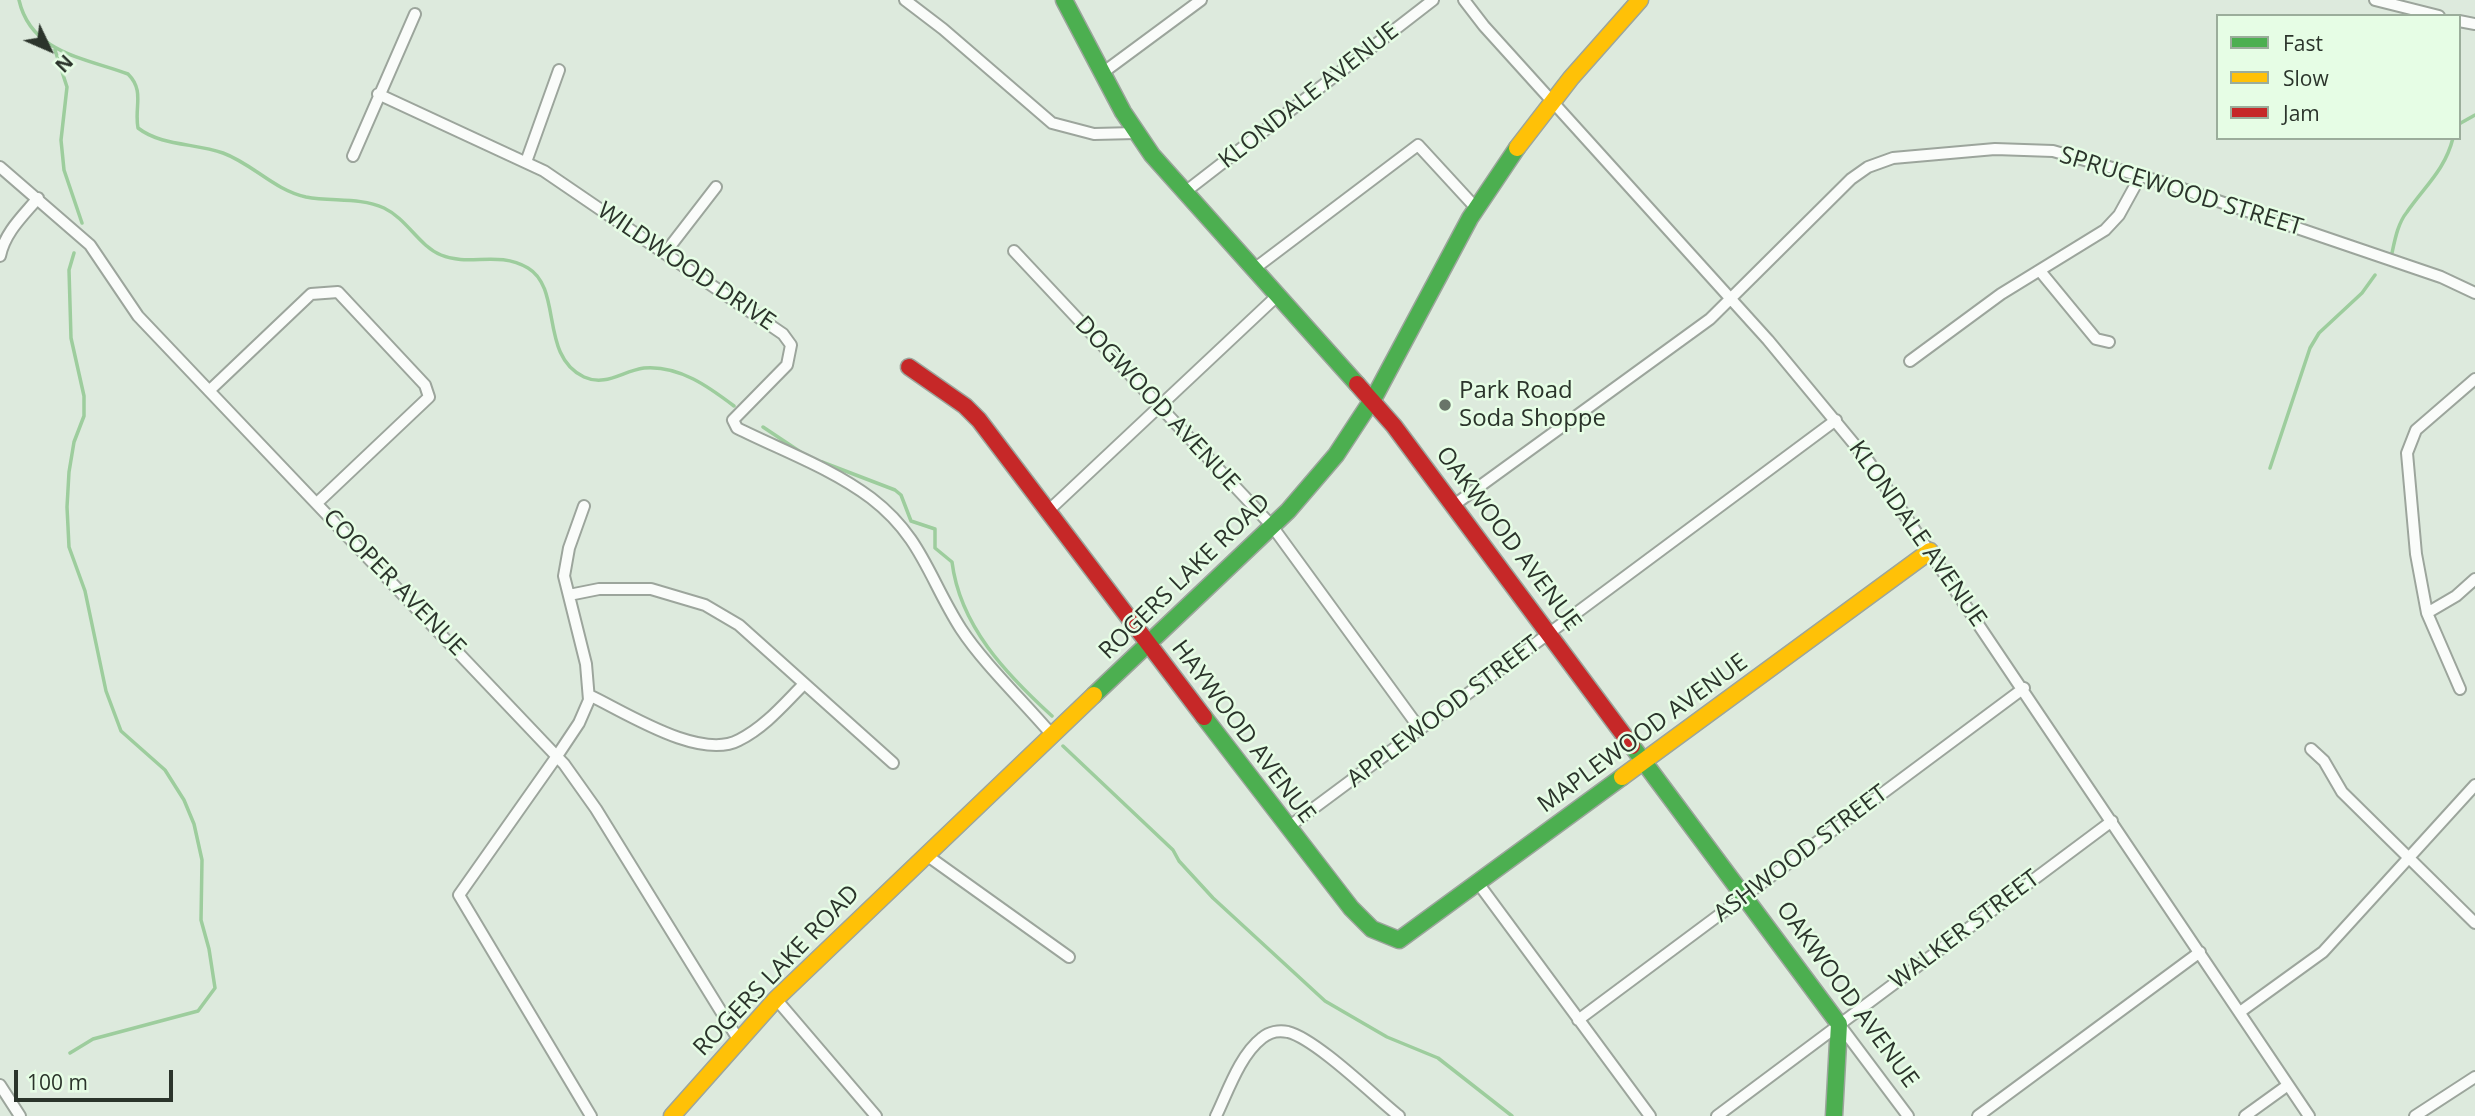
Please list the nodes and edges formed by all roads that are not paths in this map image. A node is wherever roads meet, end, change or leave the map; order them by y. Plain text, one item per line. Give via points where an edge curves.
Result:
1 (905, 0) edge
2 (1064, 0) edge
3 (1201, 0) edge
4 (1433, 0) edge
5 (1464, 0) edge
6 (1640, 0) edge
7 (2375, 0) edge
8 (415, 14) dead end
9 (2432, 14) edge
10 (559, 69) dead end
11 (1101, 74) junction
12 (378, 94) junction
13 (1553, 100) junction
14 (1136, 133) junction
15 (354, 156) dead end
16 (526, 162) junction
17 (0, 167) edge
18 (2141, 175) junction
19 (716, 187) dead end
20 (1185, 192) junction
21 (38, 198) junction
22 (1476, 208) junction
23 (1014, 251) dead end
24 (666, 253) junction
25 (0, 256) edge
26 (1254, 269) junction
27 (2040, 271) junction
28 (2475, 293) edge
29 (1277, 296) junction
30 (1732, 300) junction
31 (2109, 342) dead end
32 (1910, 361) dead end
33 (909, 367) dead end
34 (2475, 379) edge
35 (210, 390) junction
36 (1371, 400) junction
37 (1160, 407) junction
38 (1836, 420) junction
39 (317, 503) junction
40 (1454, 505) junction
41 (584, 506) dead end
42 (1047, 512) junction
43 (1272, 526) junction
44 (1930, 551) junction
45 (2475, 579) edge
46 (569, 596) junction
47 (2427, 613) junction
48 (1550, 633) junction
49 (1147, 644) junction
50 (804, 684) junction
51 (2024, 688) junction
52 (2460, 689) dead end
53 (589, 695) junction
54 (1420, 729) junction
55 (1052, 735) junction
56 (2311, 750) dead end
57 (557, 756) junction
58 (1645, 761) junction
59 (893, 763) dead end
60 (2475, 785) edge
61 (2112, 821) junction
62 (1287, 828) junction
63 (925, 854) junction
64 (2407, 857) junction
65 (1478, 883) junction
66 (1745, 896) junction
67 (2475, 923) edge
68 (1377, 934) joint
69 (2200, 952) junction
70 (1069, 957) dead end
71 (776, 999) junction
72 (2241, 1013) junction
73 (1578, 1020) junction
74 (1839, 1024) junction
75 (737, 1039) junction
76 (2474, 1079) edge
77 (0, 1085) edge
78 (2288, 1085) junction
79 (20, 1116) edge
80 (591, 1116) edge
81 (672, 1116) edge
82 (876, 1116) edge
83 (1216, 1116) edge
84 (1399, 1116) edge
85 (1650, 1116) edge
86 (1717, 1116) edge
87 (1833, 1116) edge
88 (1908, 1116) edge
89 (1978, 1116) edge
90 (2245, 1116) edge
91 (2309, 1116) edge
92 (2415, 1116) edge

1 - 14 street via 1052,123 1094,134
2 - 11 street, OAKWOOD AVENUE
3 - 11 street
4 - 20 street, KLONDALE AVENUE
5 - 13 street, KLONDALE AVENUE
6 - 13 street, ROGERS LAKE ROAD
7 - 9 street
8 - 12 street
10 - 16 street
11 - 14 street, OAKWOOD AVENUE
12 - 15 street
12 - 16 street, WILDWOOD DRIVE
13 - 22 street, ROGERS LAKE ROAD
13 - 30 street, KLONDALE AVENUE
14 - 20 street, OAKWOOD AVENUE
16 - 24 street, WILDWOOD DRIVE
17 - 21 street, COOPER AVENUE
18 - 27 street via 2105,230
18 - 28 street, SPRUCEWOOD STREET
18 - 30 street, SPRUCEWOOD STREET via 2035,149 1938,152 1880,162 1851,179
19 - 24 street
20 - 26 street, OAKWOOD AVENUE
21 - 25 street via 11,230
21 - 35 street, COOPER AVENUE via 90,245 138,316
22 - 26 street via 1418,145
22 - 36 street, ROGERS LAKE ROAD
23 - 37 street, DOGWOOD AVENUE
24 - 55 street, WILDWOOD DRIVE via 770,323 791,345 787,365 733,420 737,428 870,497 892,517 919,549 961,629
26 - 29 street, OAKWOOD AVENUE
27 - 31 street via 2096,339
27 - 32 street via 1971,314
29 - 36 street, OAKWOOD AVENUE
29 - 37 street
30 - 38 street, KLONDALE AVENUE
30 - 40 street, SPRUCEWOOD STREET
33 - 42 street, HAYWOOD AVENUE via 979,420
34 - 47 street via 2425,420 2409,444 2409,491
35 - 39 street, COOPER AVENUE
35 - 39 street via 311,294 338,292 425,385 429,397
36 - 40 street, OAKWOOD AVENUE
36 - 43 street, ROGERS LAKE ROAD via 1325,470
37 - 42 street
37 - 43 street, DOGWOOD AVENUE
38 - 44 street, KLONDALE AVENUE
38 - 48 street, APPLEWOOD STREET
39 - 57 street, COOPER AVENUE
40 - 48 street, OAKWOOD AVENUE
41 - 46 street via 567,557 564,576
42 - 49 street, HAYWOOD AVENUE
43 - 49 street, ROGERS LAKE ROAD
43 - 54 street, DOGWOOD AVENUE
44 - 51 street, KLONDALE AVENUE
44 - 58 street, MAPLEWOOD AVENUE
45 - 47 street
46 - 50 street via 599,589 651,589 705,605 739,625
46 - 53 street
47 - 52 street
48 - 54 street, APPLEWOOD STREET
48 - 58 street, OAKWOOD AVENUE
49 - 55 street, ROGERS LAKE ROAD
49 - 62 street, HAYWOOD AVENUE
50 - 53 street via 760,728 737,742 711,746 685,741
50 - 59 street
51 - 61 street, KLONDALE AVENUE
51 - 66 street, ASHWOOD STREET
53 - 57 street via 579,723
54 - 62 street, APPLEWOOD STREET
55 - 63 street, ROGERS LAKE ROAD
56 - 64 street via 2324,761 2342,792
57 - 75 street, COOPER AVENUE via 596,809
57 - 80 street via 459,895
58 - 65 street, MAPLEWOOD AVENUE
58 - 66 street, OAKWOOD AVENUE
60 - 64 street
61 - 69 street, KLONDALE AVENUE
61 - 74 street, WALKER STREET
62 - 68 street, HAYWOOD AVENUE
63 - 70 street
63 - 71 street, ROGERS LAKE ROAD
64 - 67 street
64 - 72 street via 2323,952
65 - 68 street, MAPLEWOOD AVENUE via 1399,940
65 - 73 street
66 - 73 street, ASHWOOD STREET
66 - 74 street, OAKWOOD AVENUE
69 - 72 street, KLONDALE AVENUE
69 - 89 street
71 - 75 street, ROGERS LAKE ROAD
71 - 82 street
72 - 78 street, KLONDALE AVENUE
73 - 85 street
74 - 86 street, WALKER STREET
74 - 87 street
74 - 88 street, OAKWOOD AVENUE
75 - 81 street, ROGERS LAKE ROAD
76 - 92 street
77 - 79 street
78 - 90 street
78 - 91 street, KLONDALE AVENUE
83 - 84 street via 1250,1051 1263,1037 1277,1031 1313,1046

